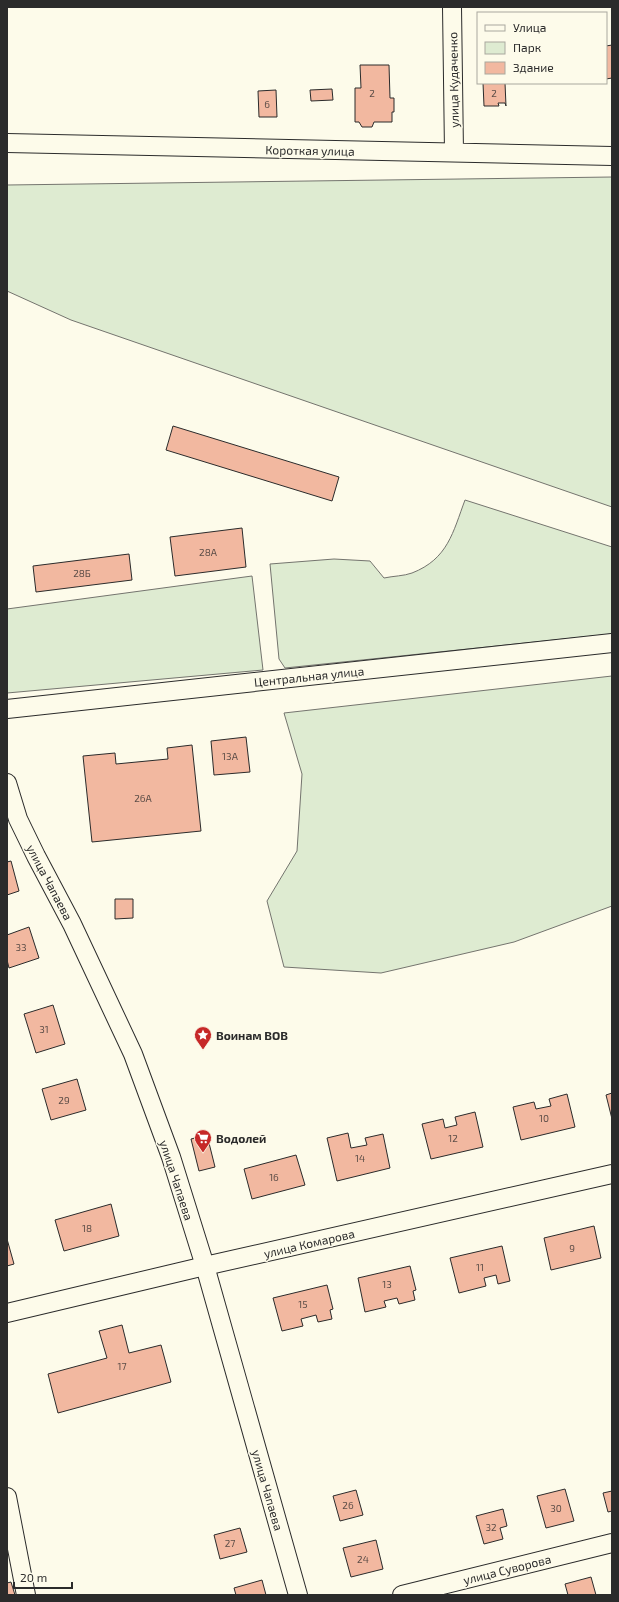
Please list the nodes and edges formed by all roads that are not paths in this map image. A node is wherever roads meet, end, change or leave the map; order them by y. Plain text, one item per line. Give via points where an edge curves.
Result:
1 (452, 7) edge
2 (7, 143) edge
3 (454, 152) junction
4 (612, 156) edge
5 (612, 642) edge
6 (7, 709) edge
7 (7, 783) edge
8 (612, 1174) edge
9 (205, 1266) junction
10 (7, 1313) edge
11 (7, 1497) edge
12 (612, 1543) edge
13 (26, 1595) edge
14 (298, 1595) edge
15 (402, 1595) edge

1 - 3 street, улица Кудаченко
2 - 3 street, Короткая улица
3 - 4 street, Короткая улица
5 - 6 street, Центральная улица
7 - 9 street, улица Чапаева via 18,819 72,924 133,1054 171,1157
8 - 9 street, улица Комарова
9 - 10 street, улица Комарова
9 - 14 street, улица Чапаева
11 - 13 street
12 - 15 street, улица Суворова

